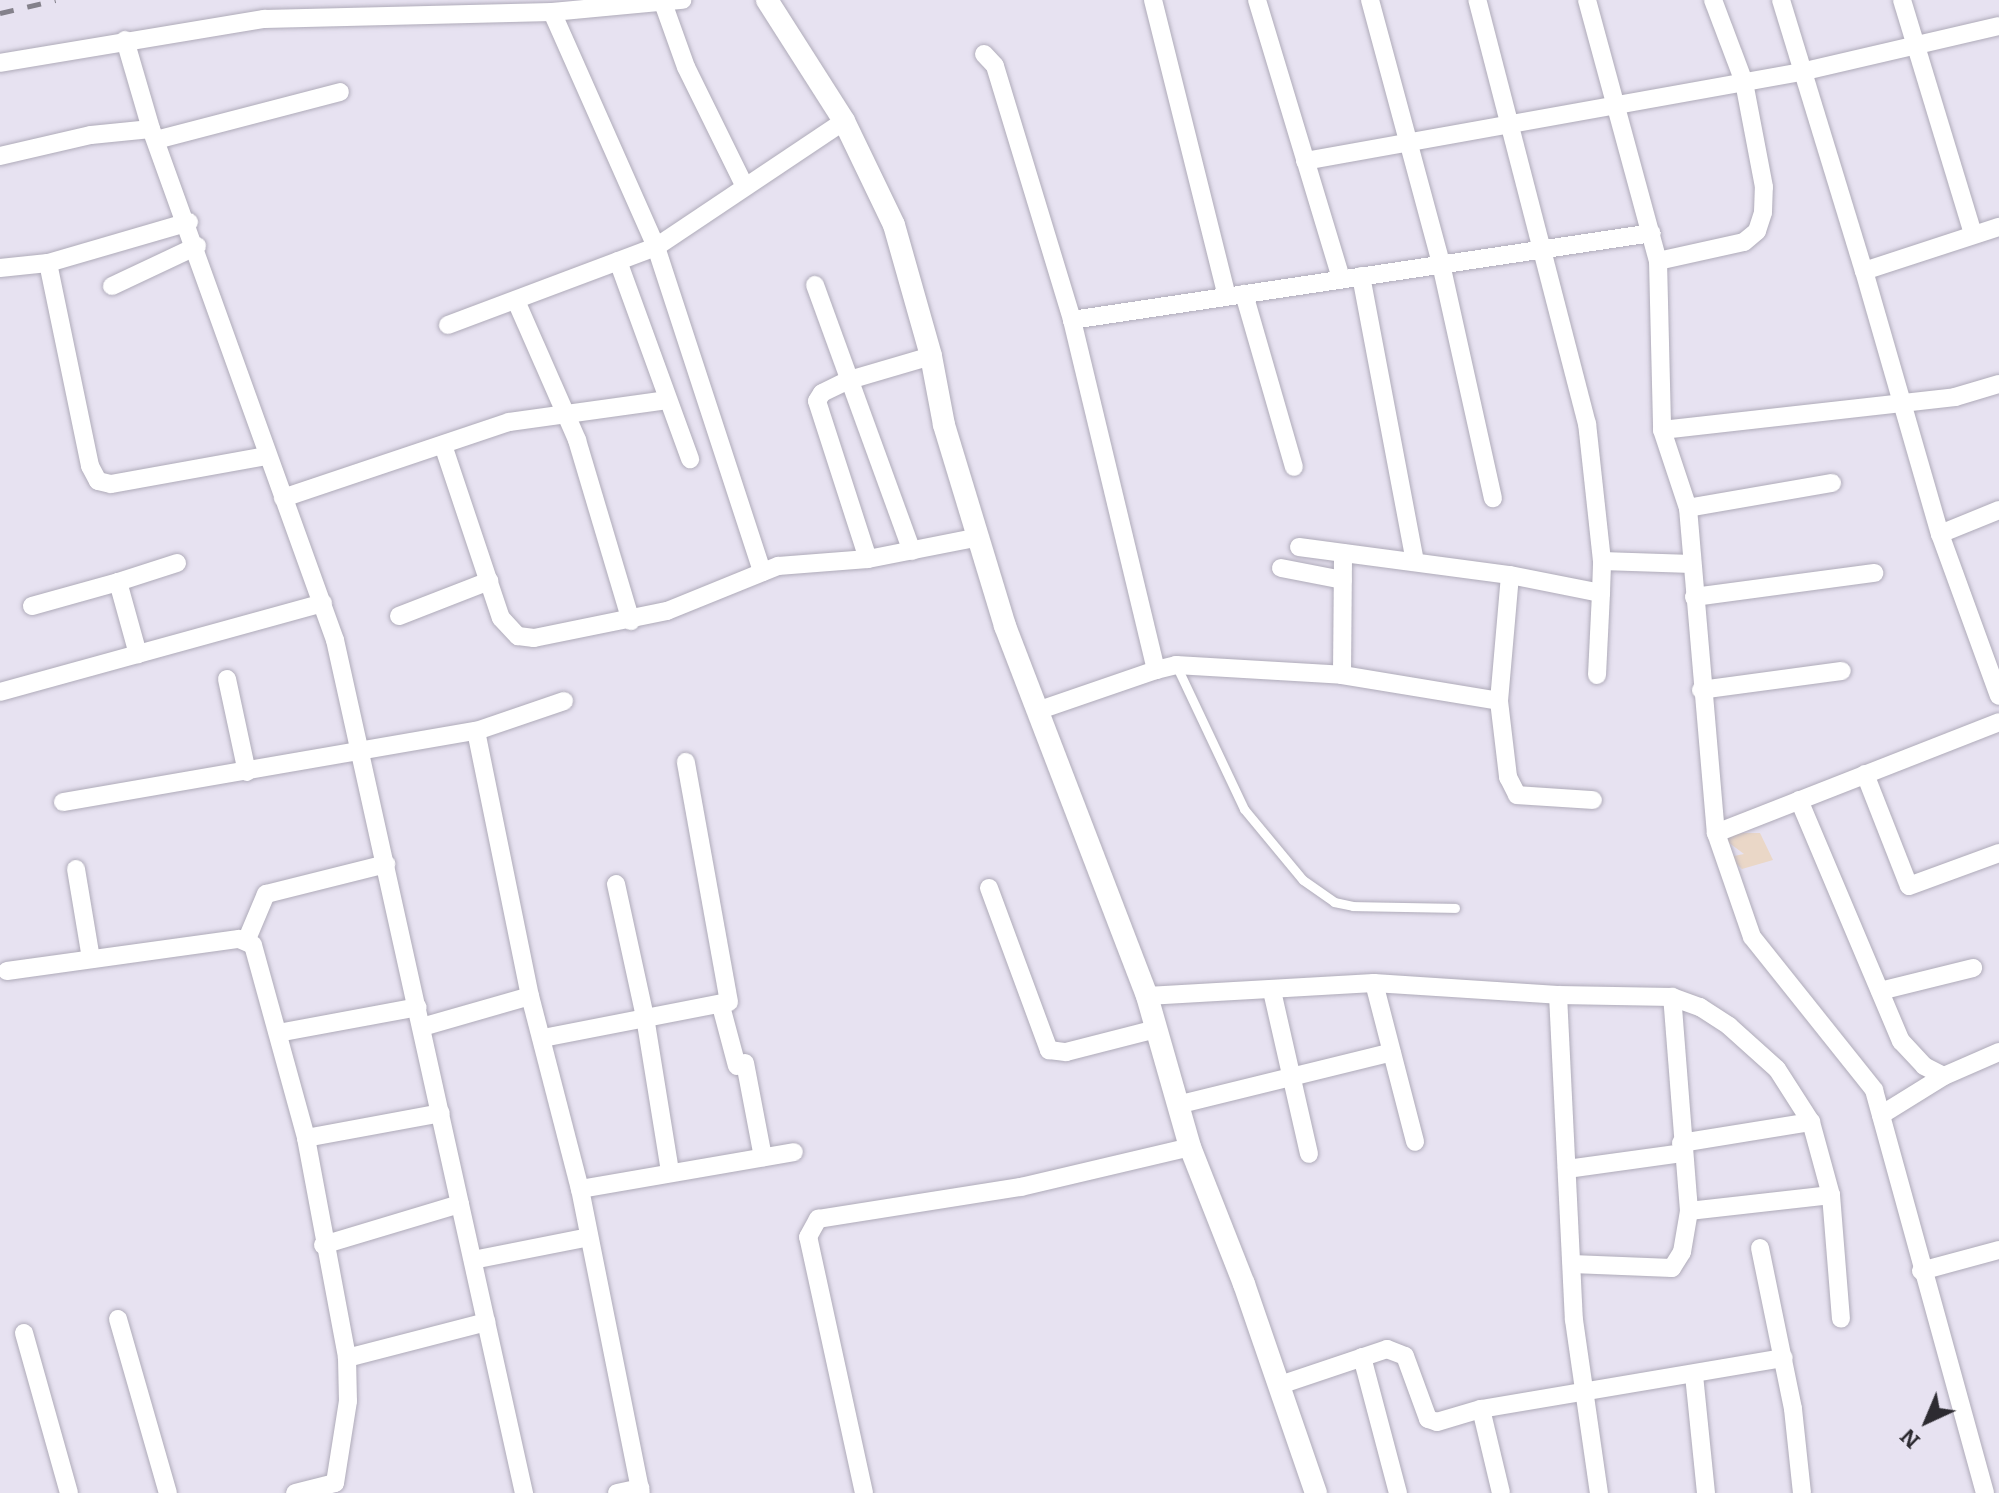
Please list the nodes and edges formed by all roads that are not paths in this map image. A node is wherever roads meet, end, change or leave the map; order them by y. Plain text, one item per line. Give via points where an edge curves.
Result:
1 (682, 0) edge
2 (767, 0) edge
3 (1153, 0) edge
4 (1257, 0) edge
5 (1370, 0) edge
6 (1477, 0) edge
7 (1587, 0) edge
8 (1713, 0) edge
9 (1781, 0) edge
10 (1902, 0) edge
11 (662, 1) edge
12 (552, 12) junction
13 (1999, 26) edge
14 (125, 40) junction
15 (1917, 47) junction
16 (984, 54) dead end
17 (0, 63) edge
18 (1801, 72) junction
19 (1744, 82) junction
20 (340, 92) dead end
21 (1616, 102) junction
22 (844, 121) junction
23 (1510, 125) junction
24 (154, 135) junction
25 (1408, 143) junction
26 (0, 156) edge
27 (1305, 161) junction
28 (744, 185) junction
29 (189, 222) junction
30 (1999, 227) edge
31 (1652, 233) junction
32 (1973, 233) junction
33 (197, 246) junction
34 (656, 247) junction
35 (1543, 249) junction
36 (618, 261) junction
37 (1658, 261) junction
38 (48, 263) junction
39 (1441, 264) junction
40 (0, 268) edge
41 (1864, 271) junction
42 (1361, 276) junction
43 (1341, 279) junction
44 (815, 285) dead end
45 (112, 286) dead end
46 (1236, 295) junction
47 (517, 303) junction
48 (1072, 320) junction
49 (448, 325) dead end
50 (931, 356) junction
51 (849, 380) junction
52 (1999, 384) edge
53 (667, 400) junction
54 (1900, 404) junction
55 (566, 414) junction
56 (1662, 430) junction
57 (443, 445) junction
58 (267, 456) junction
59 (690, 459) dead end
60 (1294, 467) dead end
61 (1832, 483) dead end
62 (283, 498) junction
63 (1493, 498) dead end
64 (1688, 508) junction
65 (1999, 510) edge
66 (1940, 534) junction
67 (979, 537) junction
68 (1299, 547) dead end
69 (912, 551) junction
70 (1343, 553) junction
71 (868, 559) junction
72 (1602, 561) junction
73 (1415, 562) junction
74 (177, 563) dead end
75 (1692, 564) junction
76 (1281, 568) dead end
77 (762, 572) junction
78 (1874, 573) dead end
79 (1510, 575) junction
80 (1343, 580) junction
81 (489, 581) junction
82 (118, 582) junction
83 (1601, 593) junction
84 (1694, 597) junction
85 (323, 603) junction
86 (32, 606) dead end
87 (399, 616) dead end
88 (631, 621) junction
89 (138, 654) junction
90 (1176, 665) junction
91 (1156, 670) junction
92 (1842, 671) dead end
93 (1342, 675) junction
94 (1597, 675) dead end
95 (227, 679) dead end
96 (1701, 690) junction
97 (0, 692) edge
98 (1999, 696) edge
99 (564, 701) dead end
100 (1499, 701) junction
101 (1037, 711) junction
102 (1999, 722) edge
103 (476, 731) junction
104 (359, 753) junction
105 (686, 762) dead end
106 (247, 772) junction
107 (1865, 774) junction
108 (1593, 800) dead end
109 (1799, 800) junction
110 (63, 802) dead end
111 (1716, 833) junction
112 (1999, 853) edge
113 (386, 864) junction
114 (76, 869) dead end
115 (616, 884) dead end
116 (989, 888) dead end
117 (1455, 908) dead end
118 (247, 939) junction
119 (91, 959) junction
120 (1973, 968) dead end
121 (7, 971) dead end
122 (1374, 983) junction
123 (1272, 991) junction
124 (1880, 991) junction
125 (1558, 995) junction
126 (530, 996) junction
127 (1147, 996) junction
128 (1672, 997) junction
129 (721, 1006) junction
130 (418, 1007) junction
131 (645, 1017) junction
132 (422, 1027) junction
133 (1156, 1029) junction
134 (278, 1033) junction
135 (543, 1038) junction
136 (1392, 1052) junction
137 (1999, 1052) edge
138 (1292, 1075) junction
139 (1944, 1076) junction
140 (1177, 1105) junction
141 (441, 1113) junction
142 (1881, 1115) junction
143 (1811, 1122) junction
144 (306, 1138) junction
145 (1415, 1142) dead end
146 (1190, 1147) junction
147 (1681, 1148) junction
148 (794, 1152) dead end
149 (1309, 1154) dead end
150 (763, 1157) junction
151 (1567, 1169) junction
152 (670, 1171) junction
153 (580, 1189) junction
154 (1831, 1195) junction
155 (460, 1204) junction
156 (1689, 1211) junction
157 (589, 1237) junction
158 (323, 1245) junction
159 (1760, 1248) dead end
160 (1999, 1250) edge
161 (473, 1260) junction
162 (1572, 1264) junction
163 (1921, 1271) junction
164 (118, 1319) dead end
165 (1841, 1319) dead end
166 (486, 1322) junction
167 (24, 1333) dead end
168 (1362, 1357) junction
169 (347, 1358) junction
170 (1784, 1358) junction
171 (1694, 1375) junction
172 (1280, 1385) junction
173 (1585, 1394) junction
174 (1481, 1409) junction
175 (335, 1483) junction
176 (640, 1491) edge
177 (69, 1493) edge
178 (168, 1493) edge
179 (295, 1493) edge
180 (351, 1493) edge
181 (524, 1493) edge
182 (617, 1493) edge
183 (864, 1493) edge
184 (1316, 1493) edge
185 (1398, 1493) edge
186 (1501, 1493) edge
187 (1599, 1493) edge
188 (1706, 1493) edge
189 (1802, 1493) edge
190 (1985, 1493) edge

1 - 11 street
2 - 22 street
3 - 46 street
4 - 27 street
5 - 25 street
6 - 23 street
7 - 21 street
8 - 19 street
9 - 18 street
10 - 15 street
11 - 12 street
11 - 28 street via 686,67
12 - 14 street via 264,19
12 - 34 street
13 - 15 street
14 - 17 street
14 - 24 street
15 - 18 street
15 - 32 street
16 - 48 street via 995,66
18 - 19 street
18 - 41 street
19 - 21 street
19 - 37 street via 1764,187 1757,231 1728,249
20 - 24 street
21 - 23 street
21 - 31 street
22 - 28 street
22 - 50 street via 894,225
23 - 25 street
23 - 35 street
24 - 26 street via 91,135
24 - 29 street
25 - 27 street
25 - 39 street
27 - 43 street
28 - 34 street
29 - 33 street
29 - 38 street
30 - 32 street
31 - 35 street
31 - 37 street
32 - 41 street
33 - 45 street
33 - 58 street
34 - 36 street
34 - 77 street
35 - 39 street
35 - 72 street via 1587,424
36 - 47 street
36 - 53 street
37 - 56 street
38 - 40 street
38 - 58 street via 90,466 98,481 111,484
39 - 42 street
39 - 63 street
41 - 54 street
42 - 43 street
42 - 73 street
43 - 46 street
44 - 51 street
46 - 48 street
46 - 60 street
47 - 49 street
47 - 55 street
48 - 91 street
50 - 51 street
50 - 67 street via 944,425
51 - 69 street
51 - 71 street via 822,393 818,414
52 - 54 street
53 - 55 street
53 - 59 street
54 - 56 street
54 - 66 street
55 - 57 street via 509,422
55 - 88 street
56 - 64 street
57 - 62 street
57 - 81 street
58 - 62 street
61 - 64 street
62 - 85 street
64 - 75 street
65 - 66 street
66 - 98 street
67 - 69 street
67 - 101 street
68 - 70 street
69 - 71 street
70 - 73 street
70 - 80 street
71 - 77 street
72 - 75 street
72 - 83 street
73 - 79 street
74 - 82 street
75 - 84 street
76 - 80 street
77 - 88 street via 699,601
78 - 84 street
79 - 83 street
79 - 100 street
80 - 93 street
81 - 87 street
81 - 88 street via 501,618 518,636 534,638
82 - 86 street
82 - 89 street
83 - 94 street
84 - 96 street
85 - 89 street
85 - 104 street
89 - 97 street
90 - 91 street
90 - 93 street
90 - 117 lane via 1244,809 1303,880 1334,902 1353,906
91 - 101 street
92 - 96 street
93 - 100 street
95 - 106 street
96 - 111 street
99 - 103 street
100 - 108 street via 1508,777 1517,795
101 - 127 street
102 - 107 street
103 - 104 street
103 - 126 street
104 - 106 street
104 - 113 street
105 - 129 street via 730,995
106 - 110 street
107 - 109 street
107 - 112 street via 1909,886
109 - 111 street
109 - 124 street
111 - 142 street via 1752,937 1862,1070
113 - 118 street via 266,894
113 - 130 street
114 - 119 street
115 - 131 street
116 - 133 street via 1049,1050 1066,1052
118 - 119 street
118 - 134 street via 257,956
119 - 121 street
120 - 124 street
122 - 123 street
122 - 125 street
122 - 136 street
123 - 127 street
123 - 138 street
124 - 139 street via 1901,1041 1924,1066
125 - 128 street
125 - 151 street
126 - 132 street
126 - 135 street
127 - 133 street
128 - 143 street via 1700,1007 1748,1042 1777,1069
128 - 147 street
129 - 131 street
129 - 150 street
130 - 132 street
130 - 134 street
131 - 135 street
131 - 152 street
132 - 141 street
133 - 140 street
134 - 144 street
135 - 153 street
136 - 138 street
136 - 145 street
137 - 139 street
138 - 140 street
138 - 149 street
139 - 142 street
140 - 146 street
141 - 144 street
141 - 155 street
142 - 163 street
143 - 147 street
143 - 154 street
144 - 158 street
146 - 172 street
146 - 183 street via 1021,1187 818,1219 808,1237
147 - 151 street
147 - 156 street
148 - 150 street
150 - 152 street
151 - 162 street
152 - 153 street
153 - 157 street
154 - 156 street
154 - 165 street
155 - 158 street
155 - 161 street
156 - 162 street via 1682,1252 1672,1268
157 - 161 street
157 - 176 street
158 - 169 street
159 - 170 street
160 - 163 street
161 - 166 street
162 - 173 street
163 - 190 street
164 - 178 street
166 - 169 street
166 - 181 street
167 - 177 street
168 - 172 street
168 - 174 street via 1387,1349 1405,1356 1428,1419 1437,1422
168 - 185 street
169 - 175 street via 348,1401
170 - 171 street
170 - 189 street
171 - 173 street
171 - 188 street
172 - 184 street
173 - 174 street
173 - 187 street
174 - 186 street
175 - 179 street
175 - 180 street
176 - 182 street

